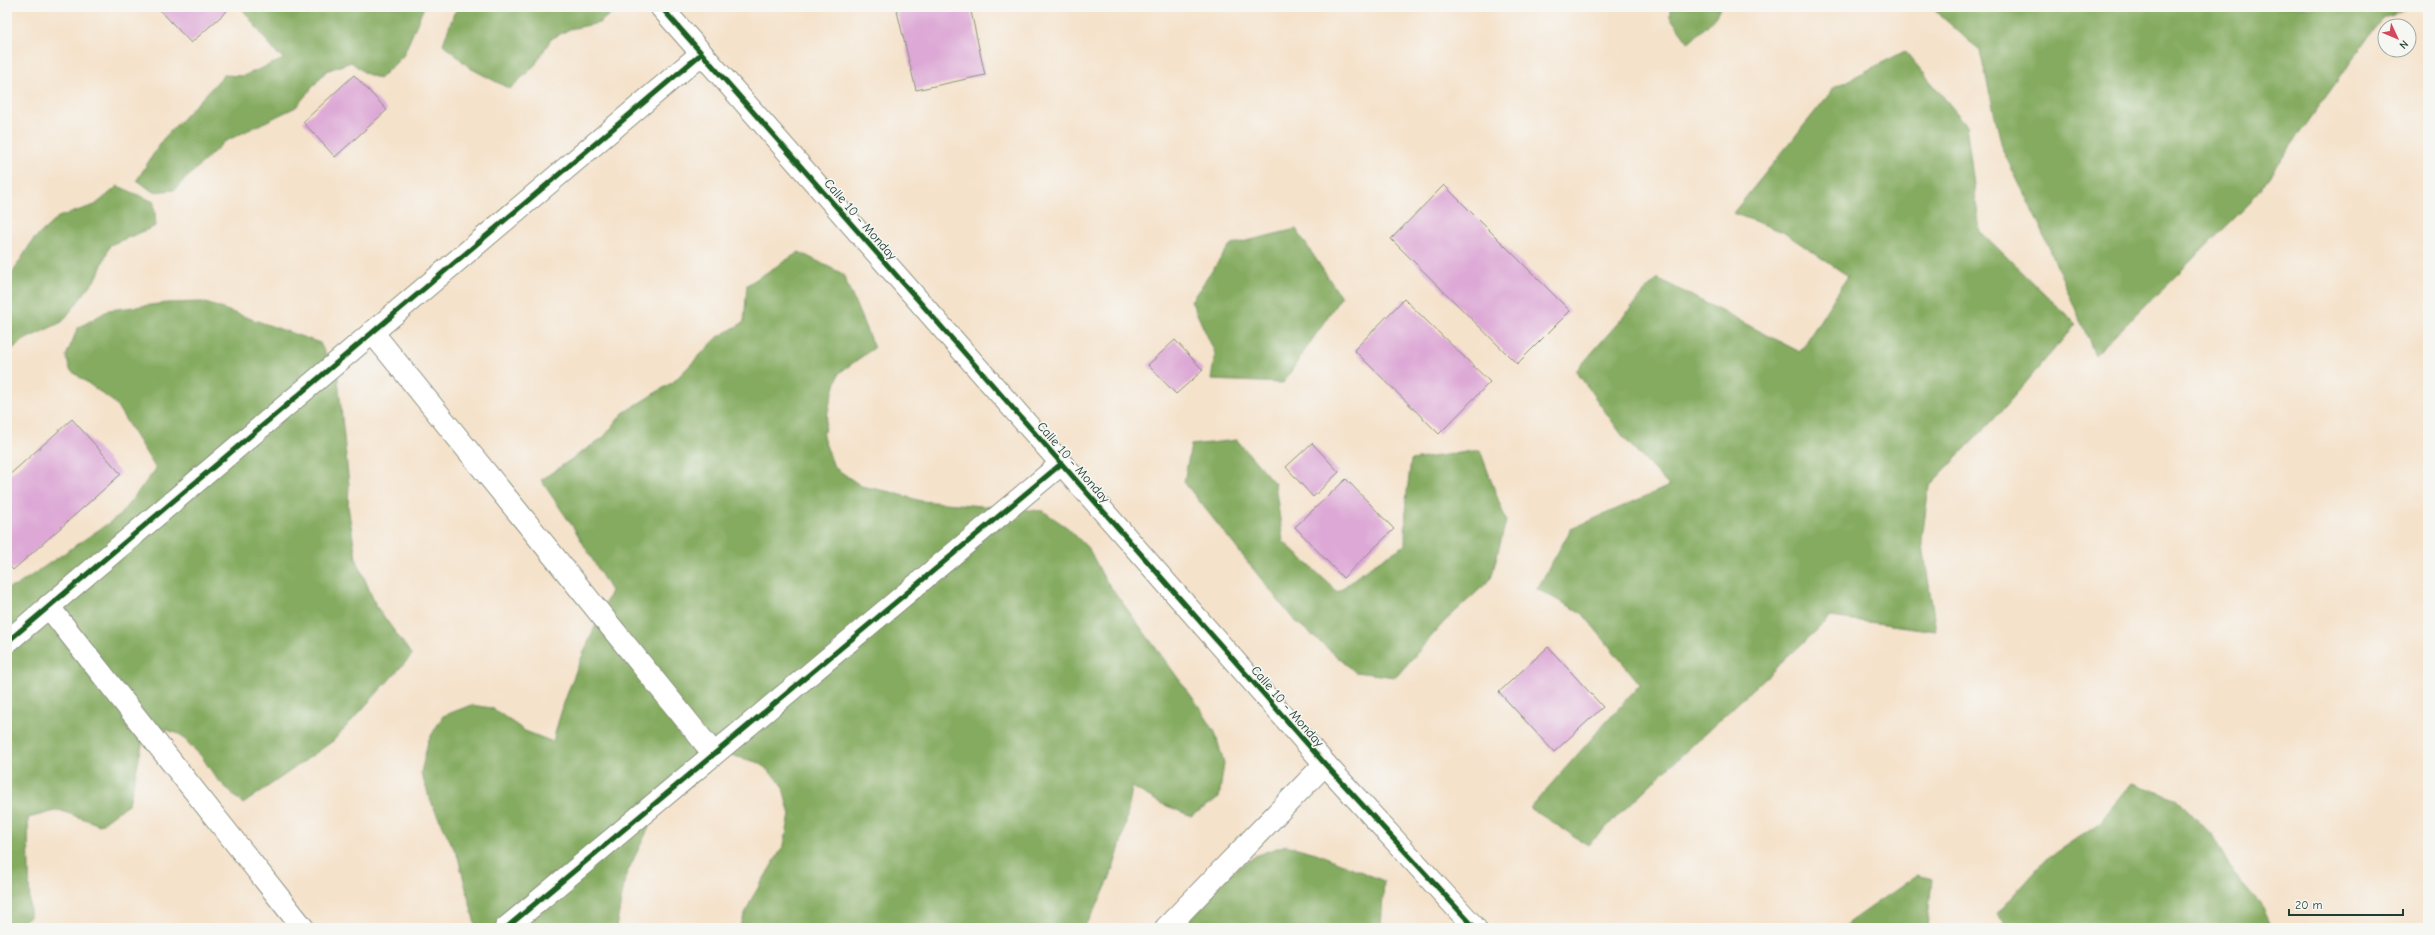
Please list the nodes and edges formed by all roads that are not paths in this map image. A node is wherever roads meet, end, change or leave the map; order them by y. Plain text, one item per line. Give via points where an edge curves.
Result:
1 (661, 7) edge
2 (701, 54) junction
3 (372, 332) junction
4 (1061, 464) junction
5 (48, 606) junction
6 (7, 642) edge
7 (714, 754) junction
8 (1325, 764) junction
9 (303, 928) edge
10 (506, 928) edge
11 (1166, 928) edge
12 (1475, 928) edge

1 - 2 street, Calle 10 - Monday
2 - 3 street
2 - 4 street, Calle 10 - Monday
3 - 5 street
3 - 7 street
4 - 7 street
4 - 8 street, Calle 10 - Monday
5 - 6 street
5 - 9 street
7 - 10 street
8 - 11 street
8 - 12 street, Calle 10 - Monday

